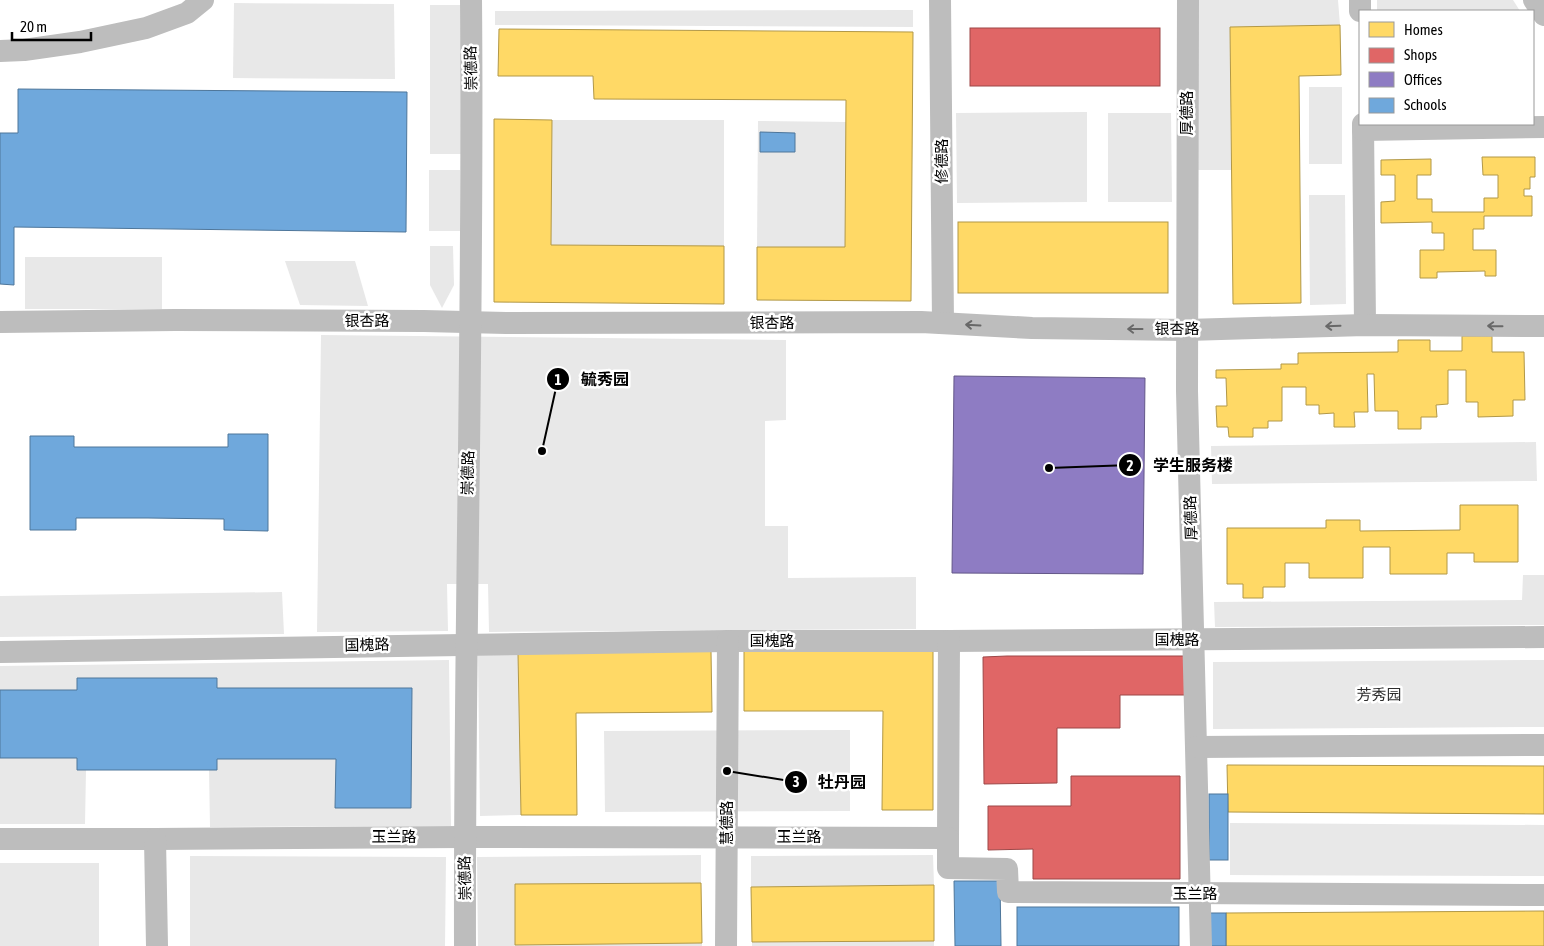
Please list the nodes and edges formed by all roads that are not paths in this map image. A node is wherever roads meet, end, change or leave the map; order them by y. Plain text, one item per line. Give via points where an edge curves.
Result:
1 (203, 0) edge
2 (471, 0) edge
3 (940, 0) edge
4 (1188, 0) edge
5 (1534, 0) edge
6 (1544, 14) edge
7 (0, 51) edge
8 (1363, 127) edge
9 (1544, 127) edge
10 (470, 321) junction
11 (0, 322) edge
12 (943, 323) junction
13 (1365, 325) junction
14 (1544, 326) edge
15 (1187, 330) junction
16 (1544, 637) edge
17 (1194, 640) junction
18 (728, 641) junction
19 (949, 641) junction
20 (467, 644) junction
21 (0, 652) edge
22 (1544, 745) edge
23 (1197, 747) junction
24 (464, 837) junction
25 (726, 837) junction
26 (0, 838) edge
27 (948, 838) junction
28 (155, 839) junction
29 (1201, 894) junction
30 (1544, 895) edge
31 (157, 946) edge
32 (466, 946) edge
33 (726, 946) edge
34 (1201, 946) edge

1 - 7 street via 187,13 146,28 80,42
2 - 10 street, 崇德路
3 - 12 street, 修德路
4 - 15 street, 厚德路
5 - 6 street
8 - 9 street
8 - 13 street
10 - 11 street, 银杏路
10 - 12 street, 银杏路
10 - 20 street, 崇德路
15 -> 12 street, 银杏路
14 -> 13 street, 银杏路
13 -> 15 street, 银杏路
15 - 17 street, 厚德路
16 - 17 street, 国槐路
17 - 19 street, 国槐路
17 - 23 street, 厚德路
18 - 19 street, 国槐路
18 - 20 street, 国槐路
18 - 25 street, 慧德路
19 - 27 street
20 - 21 street, 国槐路
20 - 24 street, 崇德路
22 - 23 street
23 - 29 street, 厚德路
24 - 25 street, 玉兰路
24 - 28 street, 玉兰路
24 - 32 street, 崇德路
25 - 27 street, 玉兰路
25 - 33 street, 慧德路
26 - 28 street, 玉兰路
27 - 29 street, 玉兰路 via 948,868 1007,869 1008,892
28 - 31 street
29 - 30 street, 玉兰路
29 - 34 street, 厚德路

